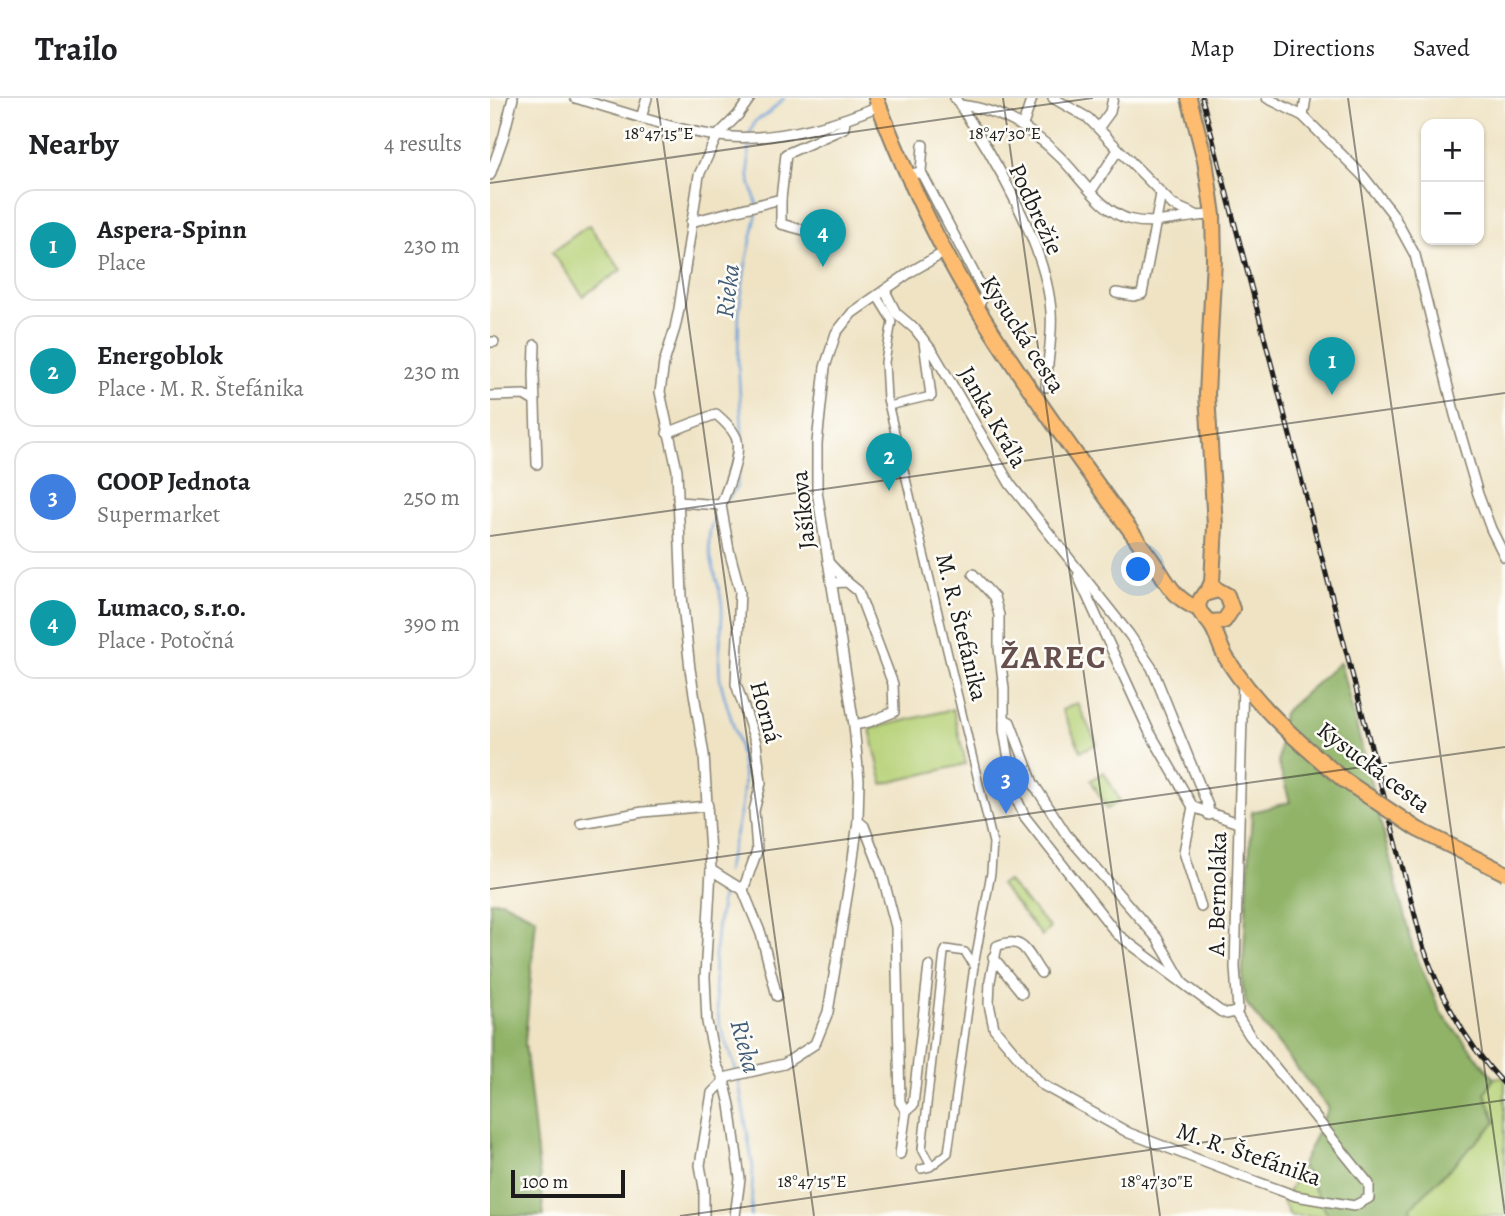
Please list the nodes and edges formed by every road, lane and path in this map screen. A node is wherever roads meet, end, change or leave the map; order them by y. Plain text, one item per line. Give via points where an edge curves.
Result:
1 (513, 98) edge
2 (575, 98) edge
3 (647, 98) edge
4 (750, 98) edge
5 (1032, 98) edge
6 (1053, 98) edge
7 (1113, 98) edge
8 (1189, 98) edge
9 (1267, 98) edge
10 (1306, 98) edge
11 (957, 101) edge
12 (878, 102) edge
13 (1303, 117) junction
14 (641, 118) junction
15 (845, 120) junction
16 (1023, 125) junction
17 (1099, 127) junction
18 (717, 136) junction
19 (923, 145) dead end
20 (1118, 150) junction
21 (914, 174) junction
22 (490, 175) edge
23 (1091, 191) junction
24 (1161, 194) junction
25 (781, 199) junction
26 (1196, 215) junction
27 (1213, 215) junction
28 (691, 222) junction
29 (1154, 222) junction
30 (811, 232) dead end
31 (945, 252) junction
32 (885, 290) junction
33 (1116, 293) dead end
34 (879, 300) dead end
35 (977, 308) junction
36 (924, 340) junction
37 (535, 345) dead end
38 (1046, 387) dead end
39 (490, 396) edge
40 (931, 396) joint
41 (534, 401) junction
42 (889, 406) junction
43 (667, 433) junction
44 (537, 464) dead end
45 (678, 502) junction
46 (720, 505) junction
47 (1215, 526) junction
48 (1505, 557) edge
49 (828, 562) junction
50 (1071, 562) junction
51 (973, 574) dead end
52 (847, 582) junction
53 (831, 583) junction
54 (1223, 592) junction
55 (1203, 599) junction
56 (1217, 622) junction
57 (1240, 676) junction
58 (1261, 701) junction
59 (1241, 716) junction
60 (1004, 719) junction
61 (855, 725) junction
62 (708, 806) junction
63 (1193, 807) junction
64 (1209, 815) junction
65 (858, 821) junction
66 (581, 823) dead end
67 (1238, 823) junction
68 (711, 870) junction
69 (1505, 873) edge
70 (743, 890) junction
71 (1201, 907) dead end
72 (993, 957) junction
73 (974, 966) junction
74 (929, 967) dead end
75 (1041, 974) dead end
76 (1184, 985) junction
77 (1022, 993) dead end
78 (777, 996) dead end
79 (1235, 1013) junction
80 (726, 1079) junction
81 (906, 1111) junction
82 (900, 1154) dead end
83 (931, 1166) junction
84 (921, 1169) dead end
85 (704, 1216) edge
86 (735, 1216) edge

1 - 22 street
2 - 14 street
3 - 14 street
4 - 18 street
5 - 16 street
6 - 17 street
7 - 17 street
8 - 27 main road
9 - 13 street
10 - 13 street
11 - 16 street
11 - 38 street, Podbrežie via 1004,181 1041,260 1051,312
12 - 15 street
12 - 21 main road, Kysucká cesta
13 - 48 street via 1363,176 1392,213 1415,255 1478,494
14 - 18 street
15 - 18 street via 762,137
15 - 25 street via 844,128 786,153
16 - 23 street
17 - 20 street
18 - 28 street via 699,175
19 - 21 street
20 - 23 street
20 - 24 street
21 - 31 main road, Kysucká cesta
21 - 35 street via 985,294
23 - 29 street via 1110,209 1130,219
24 - 26 street
24 - 29 street
25 - 28 street
25 - 30 street via 781,223
26 - 27 street
26 - 29 street
27 - 47 main road via 1207,394
28 - 43 street via 676,328 661,377
29 - 33 street via 1142,294
31 - 32 street, Jašíkova
31 - 35 main road, Kysucká cesta
32 - 36 street, Janka Kráľa via 896,313
32 - 49 street, Jašíkova via 840,326 825,367 817,491
34 - 42 street, M. R. Štefánika via 891,321 885,362
35 - 55 main road, Kysucká cesta via 1177,597 1184,603
36 - 40 street
36 - 50 street, Janka Kráľa via 1010,485
37 - 41 street
39 - 41 street via 524,395
40 - 42 street
41 - 44 street
42 - 73 street, M. R. Štefánika via 993,843
43 - 45 street via 677,470
43 - 46 street via 716,414 728,425 737,438 737,453
45 - 46 street
45 - 62 street via 682,596
46 - 70 street, Horná via 740,591 736,684 756,743 761,783 754,811 757,851
47 - 54 main road
47 - 55 main road via 1212,582
49 - 52 street
49 - 53 street, Jašíkova
50 - 63 street, Janka Kráľa via 1149,731
50 - 64 street, Janka Kráľa via 1152,667
51 - 60 street, A. Bernoláka via 995,597 999,615
52 - 53 street
52 - 61 street via 858,591 893,684 894,712
53 - 61 street, Jašíkova
54 - 55 main road
54 - 56 main road, Kysucká cesta via 1232,609
55 - 56 main road, Kysucká cesta via 1202,617
56 - 57 main road, Kysucká cesta via 1228,661
57 - 58 main road, Kysucká cesta
57 - 59 street, A. Bernoláka
58 - 59 street
58 - 69 main road, Kysucká cesta, bridge via 1344,779 1418,829
59 - 67 street, A. Bernoláka
60 - 76 street, A. Bernoláka via 1010,722 1033,783 1066,834 1157,938
60 - 76 street, A. Bernoláka via 1015,795 1025,817 1117,934
61 - 65 street, Jašíkova
62 - 66 street
62 - 68 street
63 - 64 street
63 - 71 street via 1184,852
64 - 67 street
65 - 80 street, Jašíkova via 828,1012 814,1044 784,1064
65 - 81 street, Jašíkova via 881,870 896,927 901,1102
67 - 79 street, A. Bernoláka
68 - 70 street
68 - 80 street via 707,1022 716,1064
70 - 78 street via 761,934
72 - 75 street via 997,946 1019,943
72 - 77 street
72 - 79 street, M. R. Štefánika via 989,1004 994,1027 1041,1084 1129,1132 1241,1176 1296,1196 1354,1206 1362,1203 1369,1198 1369,1184
73 - 83 street, M. R. Štefánika via 948,1153
73 - 83 street via 965,952 946,949 922,1149
74 - 81 street via 912,1105
76 - 79 street, A. Bernoláka via 1220,1011
80 - 85 street via 712,1093 702,1144 699,1165
80 - 86 street via 740,1179
81 - 82 street
83 - 84 street

